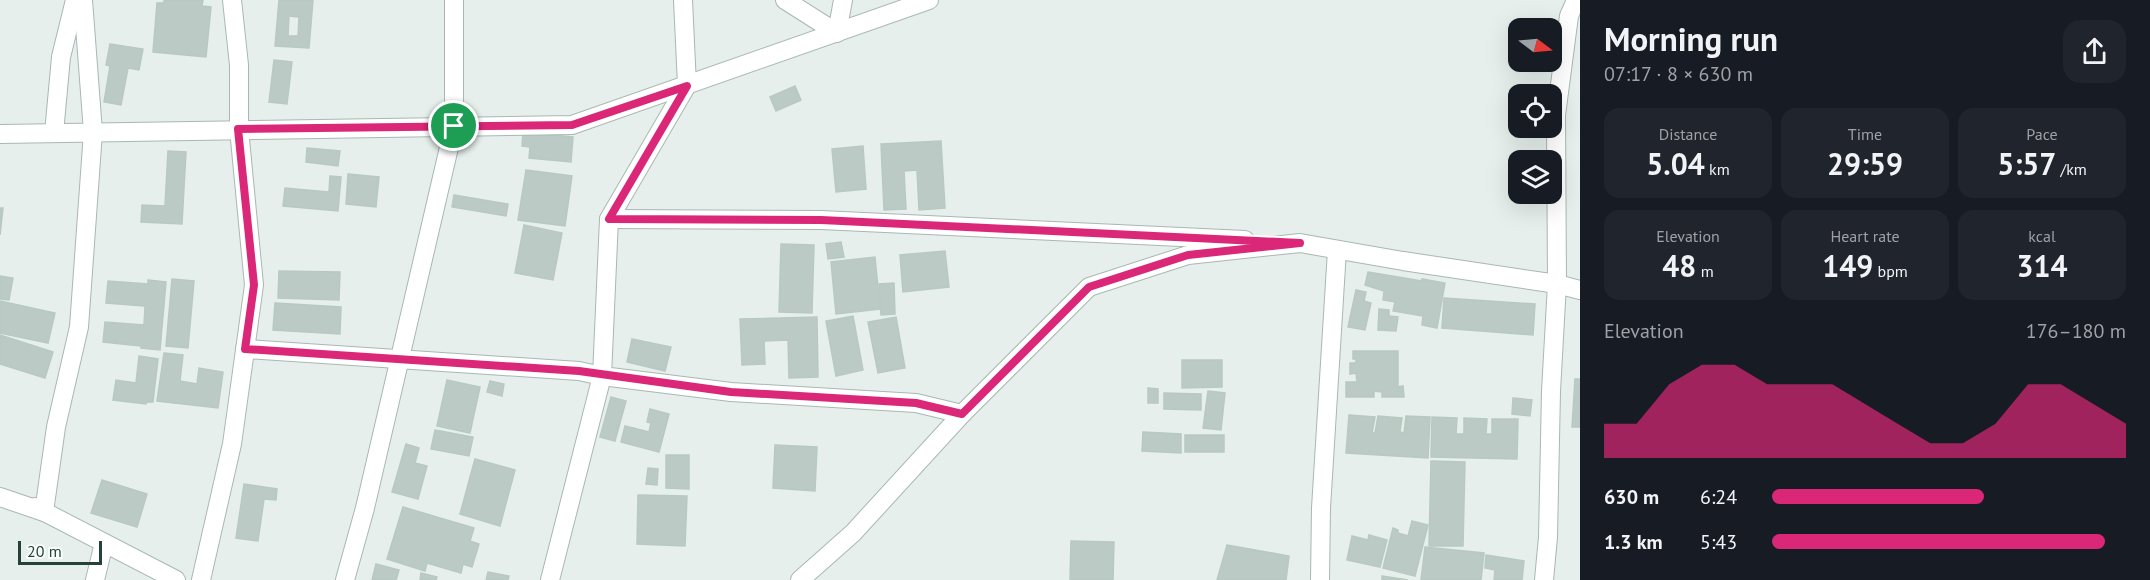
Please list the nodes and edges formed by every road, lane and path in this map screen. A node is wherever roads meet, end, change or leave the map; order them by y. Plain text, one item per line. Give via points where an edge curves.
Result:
1 (75, 0) edge
2 (83, 0) edge
3 (232, 0) edge
4 (454, 0) edge
5 (683, 0) edge
6 (785, 0) edge
7 (843, 0) edge
8 (929, 0) edge
9 (1576, 0) edge
10 (837, 33) junction
11 (687, 86) junction
12 (454, 126) junction
13 (238, 129) junction
14 (93, 132) junction
15 (54, 133) junction
16 (0, 134) edge
17 (609, 219) junction
18 (1300, 243) junction
19 (1337, 250) junction
20 (1557, 284) junction
21 (1580, 290) edge
22 (245, 349) junction
23 (401, 358) junction
24 (602, 376) junction
25 (962, 414) junction
26 (0, 492) edge
27 (0, 497) edge
28 (44, 512) junction
29 (104, 543) junction
30 (95, 580) edge
31 (176, 580) edge
32 (201, 580) edge
33 (345, 580) edge
34 (550, 580) edge
35 (801, 580) edge
36 (1320, 580) edge
37 (1544, 580) edge

1 - 15 street via 61,57
2 - 14 street
3 - 13 street via 239,65
4 - 12 street
5 - 11 street
6 - 10 street
7 - 10 street
8 - 10 street
9 - 20 street via 1569,16 1556,115
10 - 11 street
11 - 12 street via 572,125
11 - 17 street
12 - 13 street
12 - 23 street
13 - 14 street
13 - 22 street via 254,285
14 - 15 street
14 - 28 street via 79,327 56,427
15 - 16 street
17 - 18 street via 821,220
17 - 24 street
18 - 19 street
18 - 25 street via 1188,255 1089,287
19 - 20 street
19 - 36 street
20 - 21 street
20 - 37 street
22 - 23 street
22 - 32 street via 232,444
23 - 24 street
23 - 33 street
24 - 25 street via 731,392 916,403
24 - 34 street
25 - 35 street via 853,532
26 - 28 street
27 - 28 street
28 - 29 street
29 - 30 street
29 - 31 street

